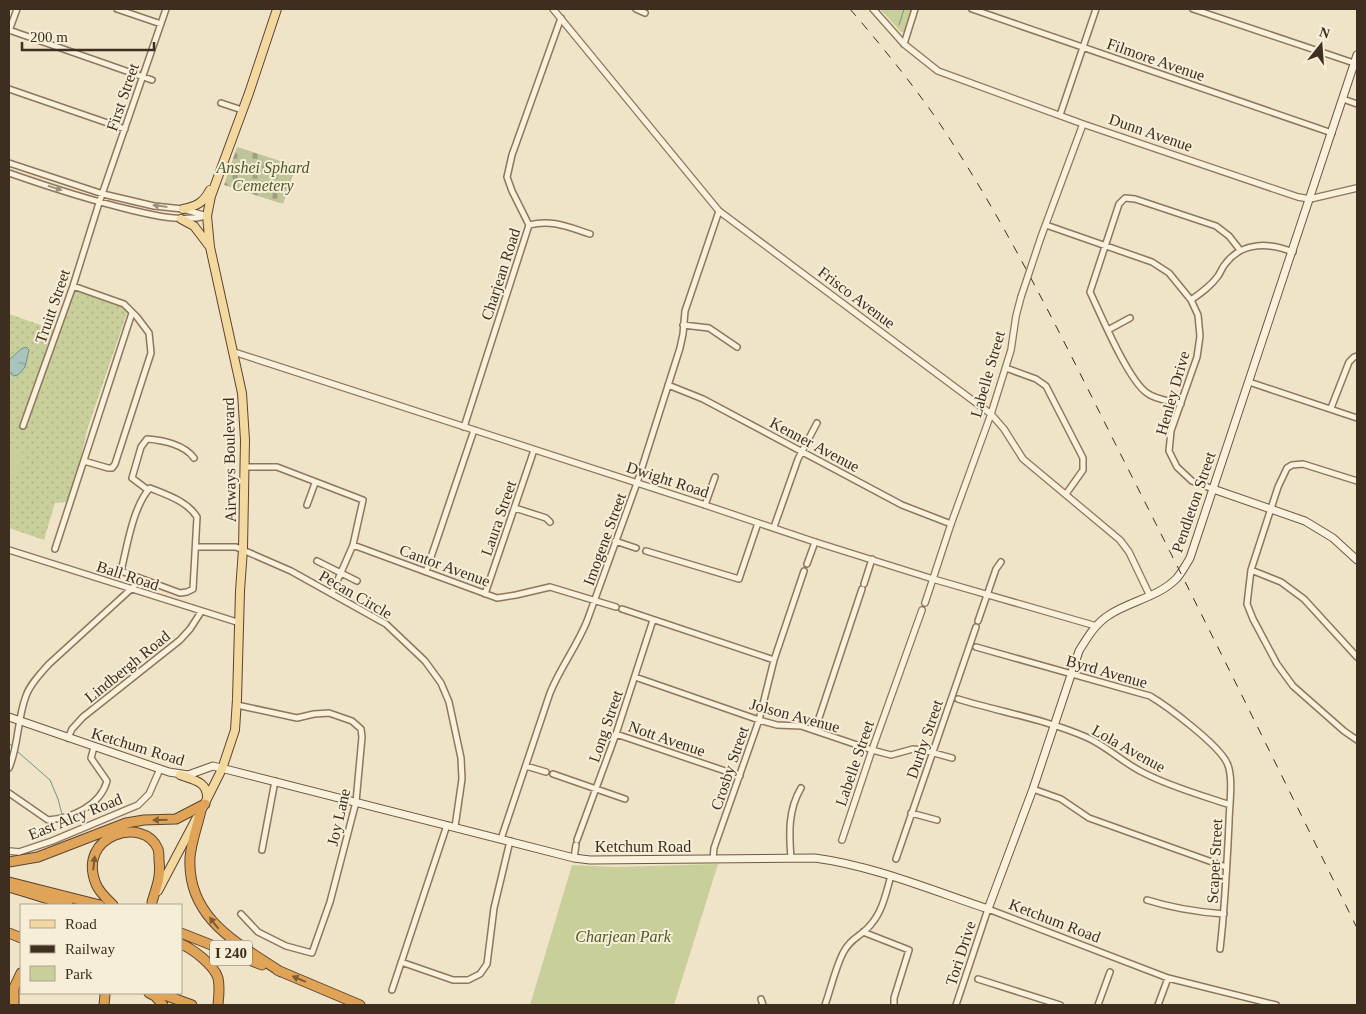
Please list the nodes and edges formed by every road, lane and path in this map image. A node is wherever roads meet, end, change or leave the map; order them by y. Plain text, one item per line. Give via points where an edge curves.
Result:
1 (16, 9) edge
2 (117, 9) edge
3 (166, 9) edge
4 (277, 9) edge
5 (553, 9) edge
6 (636, 9) edge
7 (873, 9) edge
8 (915, 9) edge
9 (972, 9) edge
10 (1096, 9) edge
11 (1193, 9) edge
12 (645, 14) dead end
13 (561, 18) junction
14 (161, 24) junction
15 (9, 31) edge
16 (904, 44) junction
17 (1083, 46) junction
18 (1357, 55) edge
19 (1354, 63) junction
20 (143, 77) junction
21 (152, 80) dead end
22 (9, 89) edge
23 (1343, 99) junction
24 (221, 103) dead end
25 (1357, 104) edge
26 (242, 110) junction
27 (1060, 115) junction
28 (1083, 124) junction
29 (124, 129) junction
30 (1332, 133) junction
31 (9, 163) edge
32 (9, 173) edge
33 (217, 180) junction
34 (1357, 188) edge
35 (103, 194) junction
36 (1310, 199) junction
37 (100, 203) junction
38 (183, 209) junction
39 (719, 211) junction
40 (208, 216) junction
41 (181, 219) junction
42 (529, 225) junction
43 (1046, 225) junction
44 (590, 234) dead end
45 (210, 246) junction
46 (1104, 246) junction
47 (1240, 250) junction
48 (1293, 252) junction
49 (73, 286) junction
50 (1191, 300) junction
51 (132, 313) junction
52 (1130, 318) dead end
53 (683, 325) junction
54 (1108, 330) junction
55 (737, 347) dead end
56 (234, 352) junction
57 (1356, 356) edge
58 (1006, 368) junction
59 (1249, 382) junction
60 (668, 385) junction
61 (1181, 404) junction
62 (1331, 408) junction
63 (992, 414) junction
64 (1357, 418) edge
65 (817, 423) dead end
66 (23, 426) dead end
67 (464, 427) junction
68 (474, 430) junction
69 (534, 450) junction
70 (802, 452) junction
71 (194, 458) dead end
72 (84, 461) junction
73 (245, 466) junction
74 (714, 477) dead end
75 (1357, 481) edge
76 (315, 483) junction
77 (637, 483) junction
78 (1213, 489) junction
79 (148, 490) junction
80 (1066, 494) junction
81 (705, 504) junction
82 (307, 505) dead end
83 (515, 508) junction
84 (1271, 508) junction
85 (550, 522) dead end
86 (758, 523) junction
87 (951, 524) junction
88 (774, 528) junction
89 (615, 541) junction
90 (815, 542) junction
91 (353, 545) junction
92 (196, 547) junction
93 (636, 548) dead end
94 (55, 549) dead end
95 (243, 549) junction
96 (9, 550) edge
97 (646, 551) dead end
98 (872, 559) junction
99 (1357, 560) edge
100 (316, 561) dead end
101 (1001, 562) dead end
102 (807, 564) dead end
103 (1251, 570) junction
104 (804, 571) dead end
105 (426, 572) junction
106 (341, 574) junction
107 (933, 578) junction
108 (142, 579) junction
109 (357, 581) dead end
110 (133, 589) junction
111 (332, 593) junction
112 (485, 594) junction
113 (987, 594) junction
114 (1150, 596) junction
115 (595, 600) junction
116 (925, 603) dead end
117 (616, 607) dead end
118 (622, 609) dead end
119 (922, 610) dead end
120 (201, 612) junction
121 (653, 620) junction
122 (978, 620) dead end
123 (240, 623) junction
124 (1096, 626) junction
125 (976, 627) dead end
126 (976, 648) dead end
127 (1357, 657) edge
128 (774, 660) junction
129 (1072, 674) junction
130 (635, 677) junction
131 (958, 699) dead end
132 (237, 705) junction
133 (9, 717) edge
134 (759, 720) junction
135 (19, 722) junction
136 (1054, 726) junction
137 (815, 730) junction
138 (616, 734) junction
139 (68, 738) junction
140 (1357, 740) edge
141 (94, 747) junction
142 (872, 750) junction
143 (932, 752) junction
144 (952, 758) dead end
145 (526, 766) junction
146 (9, 768) edge
147 (222, 768) junction
148 (160, 769) junction
149 (546, 772) dead end
150 (553, 774) dead end
151 (1230, 774) joint
152 (180, 775) junction
153 (740, 776) junction
154 (275, 781) junction
155 (801, 788) dead end
156 (596, 789) junction
157 (1033, 789) junction
158 (9, 793) edge
159 (624, 799) dead end
160 (356, 802) junction
161 (204, 804) junction
162 (1230, 805) junction
163 (911, 813) junction
164 (937, 820) dead end
165 (451, 826) junction
166 (501, 839) junction
167 (842, 840) dead end
168 (510, 842) junction
169 (262, 850) dead end
170 (9, 851) edge
171 (574, 858) junction
172 (791, 858) junction
173 (713, 859) junction
174 (896, 859) dead end
175 (9, 862) edge
176 (1226, 867) junction
177 (891, 876) junction
178 (9, 882) edge
179 (9, 887) edge
180 (1147, 900) dead end
181 (151, 903) edge
182 (65, 904) edge
183 (96, 904) edge
184 (112, 904) edge
185 (988, 909) junction
186 (241, 914) dead end
187 (1224, 914) junction
188 (863, 932) junction
189 (182, 933) edge
190 (182, 945) edge
191 (1220, 948) dead end
192 (401, 962) junction
193 (281, 972) junction
194 (1110, 972) dead end
195 (20, 975) edge
196 (1168, 978) junction
197 (978, 979) dead end
198 (392, 990) dead end
199 (106, 994) edge
200 (152, 994) edge
201 (162, 994) edge
202 (14, 1005) edge
203 (99, 1005) edge
204 (104, 1005) edge
205 (163, 1005) edge
206 (192, 1005) edge
207 (218, 1005) edge
208 (360, 1005) edge
209 (825, 1005) edge
210 (894, 1005) edge
211 (956, 1005) edge
212 (1060, 1005) edge
213 (1098, 1005) edge
214 (1158, 1005) edge
215 (1276, 1005) edge

1 - 15 street
2 - 14 street
3 - 14 street, First Street
4 - 26 main road, Airways Boulevard
5 - 13 street, Frisco Avenue
6 - 12 street
7 - 16 street, Dunn Avenue
8 - 16 street
9 - 17 street, Filmore Avenue
10 - 17 street
11 - 19 street
13 - 39 street, Frisco Avenue
13 - 42 street, Charjean Road via 507,176
14 - 20 street, First Street
15 - 20 street
16 - 27 street, Dunn Avenue via 938,71
17 - 27 street
17 - 30 street, Filmore Avenue
18 - 19 main road, Pendleton Street
19 - 23 main road, Pendleton Street
20 - 21 street
20 - 29 street, First Street
22 - 29 street
23 - 25 street
23 - 30 main road, Pendleton Street
24 - 26 street
26 - 33 main road, Airways Boulevard
27 - 28 street, Dunn Avenue
28 - 36 street, Dunn Avenue
28 - 43 street, Labelle Street
29 - 35 street, First Street
30 - 36 main road, Pendleton Street
31 - 35 street
32 -> 37 street
33 - 38 main road via 197,206
33 - 40 main road, Airways Boulevard
34 - 36 street, Dunn Avenue
35 - 37 street, Truitt Street
38 -> 35 street
36 - 48 main road, Pendleton Street
37 - 41 street
37 - 49 street, Truitt Street
38 - 40 street
39 - 53 street, Imogene Street via 685,310
39 - 63 street, Frisco Avenue
40 - 41 street
40 - 45 main road, Airways Boulevard
41 - 45 main road via 194,226
42 - 44 street via 551,222
42 - 67 street, Charjean Road
43 - 46 street, Henley Drive
43 - 58 street, Labelle Street, bridge via 1021,297
45 - 56 main road, Airways Boulevard
46 - 47 street via 1119,204 1125,198 1216,226
46 - 50 street, Henley Drive via 1152,262 1169,274
46 - 54 street via 1090,292
47 - 48 street via 1252,245 1266,245
47 - 50 street via 1226,262 1208,287
48 - 59 main road, Pendleton Street
49 - 51 street via 124,304
49 - 66 street, Truitt Street
50 - 61 street, Henley Drive via 1198,315 1200,336 1197,357
51 - 72 street
51 - 72 street via 149,333 151,352 124,439 112,468
52 - 54 street
53 - 55 street via 710,328
53 - 60 street, Imogene Street via 680,348
54 - 61 street via 1136,382 1148,394
56 - 67 street, Dwight Road
56 - 73 main road, Airways Boulevard via 242,393
57 - 62 street via 1348,362
58 - 63 street, Labelle Street
58 - 80 street via 1046,386 1083,458 1083,470
59 - 62 street
59 - 78 main road, Pendleton Street
60 - 70 street, Kenner Avenue via 703,399
60 - 77 street, Imogene Street
61 - 78 street, Henley Drive via 1171,431 1169,451 1177,467 1192,481
62 - 64 street
63 - 80 street, Frisco Avenue via 1023,459
63 - 87 street, Labelle Street
65 - 70 street
67 - 68 street, Dwight Road
68 - 69 street, Dwight Road
68 - 105 street
69 - 77 street, Dwight Road
69 - 83 street, Laura Street
70 - 87 street, Kenner Avenue via 902,505
70 - 88 street
71 - 79 street via 189,450 158,440 147,440 141,448 132,478
72 - 94 street
73 - 76 street via 277,467
73 - 95 main road, Airways Boulevard
74 - 81 street
75 - 84 street via 1309,465 1292,465 1284,473
76 - 82 street
76 - 91 street via 363,500
77 - 81 street, Dwight Road
77 - 89 street, Imogene Street
78 - 84 main road
78 - 114 main road, Pendleton Street via 1183,570 1169,585
79 - 92 street via 172,497 192,508 197,517
79 - 108 street via 137,511 121,571
80 - 114 street, Frisco Avenue via 1120,540
81 - 86 street, Dwight Road
83 - 85 street
83 - 112 street, Laura Street
84 - 99 main road via 1305,521 1333,538
84 - 103 street
86 - 88 street, Dwight Road
86 - 97 street via 738,580
87 - 107 street, Labelle Street
88 - 90 street, Dwight Road
89 - 93 street
89 - 115 street, Imogene Street
90 - 98 street, Dwight Road
90 - 102 street
91 - 105 street, Cantor Avenue
91 - 106 street
92 - 95 street, Pecan Circle
92 - 108 street via 193,589 180,593
95 - 111 street, Pecan Circle
95 - 123 main road, Airways Boulevard
96 - 110 street, Ball Road
98 - 107 street, Dwight Road
98 - 137 street
100 - 106 street
101 - 113 street
103 - 127 street via 1281,582 1304,599
103 - 140 street via 1247,604 1277,664 1293,686
104 - 128 street, Crosby Street
105 - 112 street, Cantor Avenue
106 - 109 street
106 - 111 street
107 - 113 street, Dwight Road
107 - 116 street, Labelle Street
108 - 110 street
110 - 120 street, Ball Road
110 - 135 street via 49,664 26,694
111 - 165 street, Pecan Circle via 386,624 425,661 442,683 461,758 462,779
112 - 115 street, Cantor Avenue via 497,598 550,587
113 - 122 street
113 - 124 street, Dwight Road
114 - 124 main road, Pendleton Street via 1109,615
115 - 117 street, Cantor Avenue
115 - 145 street, Imogene Street via 580,637 554,685
118 - 121 street
119 - 142 street, Labelle Street
120 - 123 street, Ball Road
120 - 139 street, Lindbergh Road via 180,640 83,717
121 - 128 street
121 - 130 street, Long Street
123 - 132 main road, Airways Boulevard
124 - 129 main road, Pendleton Street via 1080,652
125 - 143 street, Durby Street
126 - 129 street, Byrd Avenue
128 - 134 street, Crosby Street
129 - 136 main road, Pendleton Street
129 - 151 street, Byrd Avenue via 1150,696 1163,704 1218,750
130 - 134 street, Jolson Avenue
130 - 138 street, Long Street
131 - 136 street, Lola Avenue
132 - 147 main road, Airways Boulevard via 234,733
132 - 160 street, Joy Lane via 297,718 329,714 352,721 361,729 362,737
133 - 135 main road, Ketchum Road
134 - 137 street, Jolson Avenue
134 - 153 street, Crosby Street
135 - 139 main road, Ketchum Road
135 - 146 street
136 - 157 main road, Pendleton Street
136 - 162 street, Lola Avenue via 1106,747 1155,779
137 - 142 street, Jolson Avenue
138 - 153 street, Nott Avenue
138 - 156 street, Long Street
139 - 141 main road, Ketchum Road
141 - 148 main road, Ketchum Road
141 - 158 street via 91,758 107,781 100,796 74,814 48,820
142 - 143 street, Jolson Avenue via 891,755 913,749
142 - 167 street, Labelle Street
143 - 144 street, Jolson Avenue
143 - 163 street, Durby Street
145 - 149 street
145 - 166 street, Imogene Street
147 - 152 main road, Ketchum Road via 213,766
147 - 154 main road, Ketchum Road
147 - 161 main road, Airways Boulevard
148 - 152 main road, Ketchum Road
148 - 170 street, East Alcy Road via 149,794 138,805 52,841 19,852
150 - 156 street
151 - 162 street, Scaper Street
152 - 161 main road via 202,782 206,787
153 - 173 street, Crosby Street
154 - 160 main road, Ketchum Road
154 - 169 street
155 - 172 street via 791,810
156 - 159 street
156 - 171 street, Long Street
157 - 176 street via 1061,799 1089,818
157 - 185 main road, Pendleton Street
160 - 165 main road, Ketchum Road
160 - 186 street, Joy Lane via 330,902 312,953 286,946 258,932
161 -> 175 highway via 176,819 126,823 38,857
161 - 181 main road, Airways Boulevard
193 -> 161 highway via 222,933 198,898 190,872 190,857
162 - 176 street, Scaper Street
163 - 164 street
163 - 174 street, Durby Street
165 - 166 main road, Ketchum Road
165 - 192 street, Pecan Circle
166 - 168 main road, Ketchum Road
168 - 171 main road, Ketchum Road
168 - 192 street via 494,908 487,964 480,974 468,980 453,980
171 - 173 main road, Ketchum Road
172 - 173 main road, Ketchum Road
172 - 177 main road, Ketchum Road via 837,861
176 - 187 street, Scaper Street
177 - 185 main road, Ketchum Road
177 - 188 street via 881,907 872,924
178 - 183 highway
179 - 182 highway
180 - 187 street via 1177,908
184 -> 181 highway via 97,886 93,863 97,848 108,838 124,832 142,834 158,849 160,875
185 - 196 street, Ketchum Road
185 - 211 street, Tori Drive
187 - 191 street, Scaper Street
188 - 209 street via 842,954
188 - 210 street via 909,950
189 - 193 highway, I 240
190 - 207 highway via 203,957 217,976
192 - 198 street, Pecan Circle
208 -> 193 highway, I 240
194 - 213 street
195 - 202 highway via 14,988
196 - 214 street
196 - 215 street, Ketchum Road
197 - 212 street
199 - 203 main road
199 - 204 highway
200 - 205 highway
201 - 206 highway

